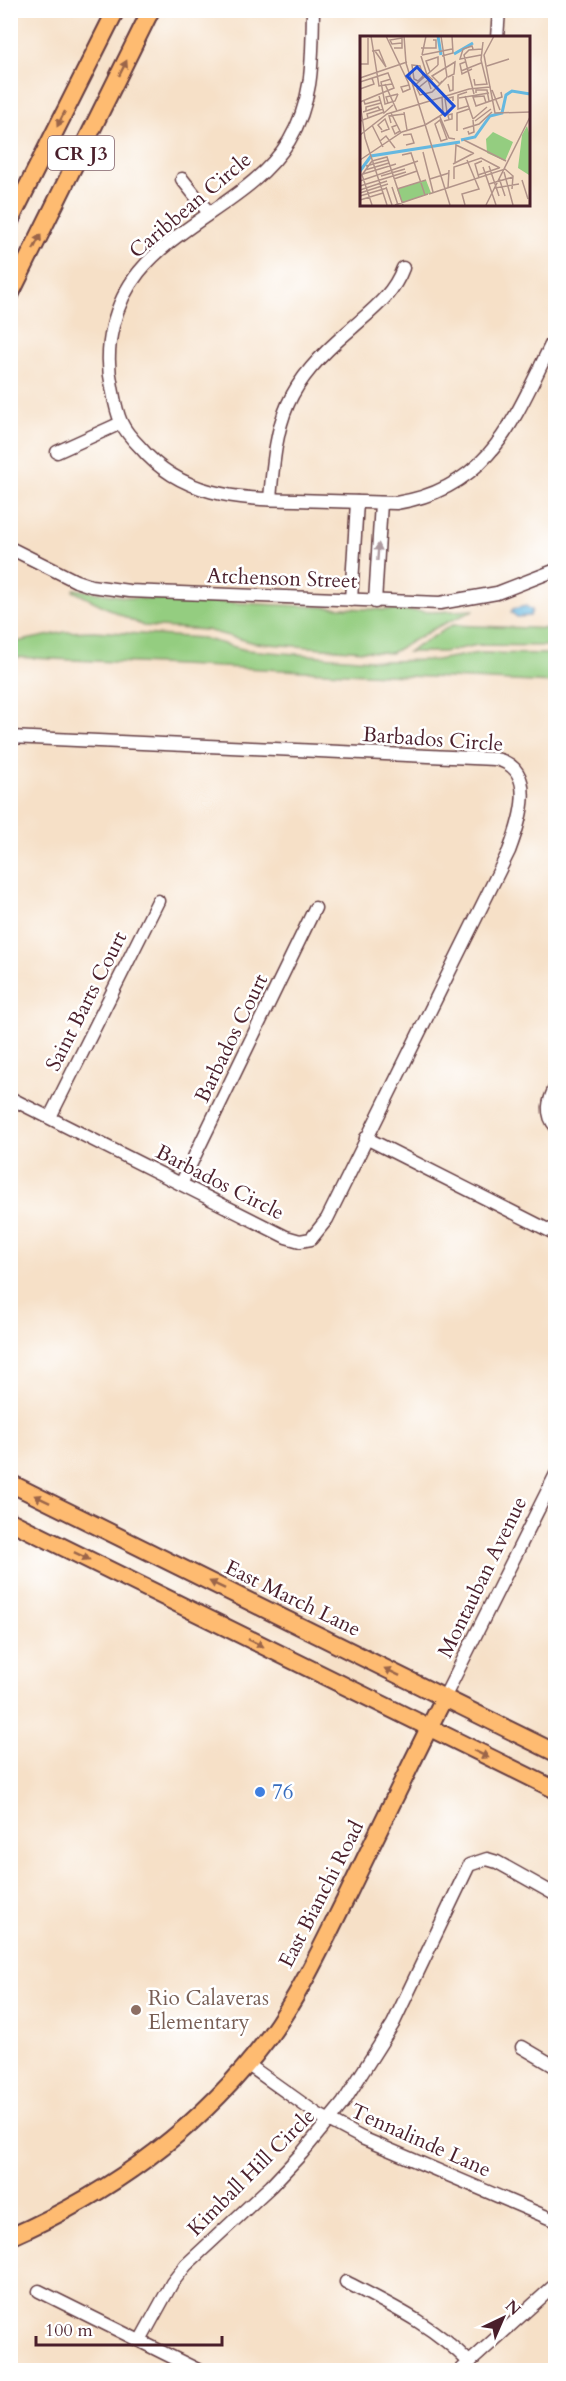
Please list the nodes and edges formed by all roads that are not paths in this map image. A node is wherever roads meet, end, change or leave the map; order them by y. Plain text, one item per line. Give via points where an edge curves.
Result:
1 (116, 10) edge
2 (152, 10) edge
3 (313, 10) edge
4 (500, 10) edge
5 (498, 36) edge
6 (183, 179) dead end
7 (209, 213) junction
8 (10, 221) edge
9 (403, 268) dead end
10 (10, 295) edge
11 (555, 335) edge
12 (121, 423) junction
13 (57, 452) dead end
14 (270, 500) junction
15 (357, 502) junction
16 (381, 503) junction
17 (10, 548) edge
18 (555, 570) edge
19 (351, 600) junction
20 (375, 602) junction
21 (10, 737) edge
22 (158, 901) dead end
23 (315, 908) dead end
24 (555, 1086) edge
25 (10, 1098) edge
26 (50, 1117) junction
27 (555, 1127) edge
28 (366, 1138) junction
29 (181, 1184) junction
30 (555, 1234) edge
31 (555, 1474) edge
32 (10, 1483) edge
33 (10, 1521) edge
34 (444, 1698) junction
35 (429, 1728) junction
36 (555, 1753) edge
37 (555, 1790) edge
38 (555, 1895) edge
39 (522, 2046) dead end
40 (247, 2064) junction
41 (555, 2067) edge
42 (329, 2121) junction
43 (555, 2221) edge
44 (10, 2237) edge
45 (346, 2282) dead end
46 (555, 2284) edge
47 (39, 2291) dead end
48 (140, 2342) junction
49 (465, 2367) edge
50 (198, 2370) edge

1 -> 8 main road, CR J3
10 -> 2 main road, CR J3
3 - 7 street, Caribbean Circle via 312,78 299,122 270,165
4 - 5 street
6 - 7 street
7 - 12 street, Caribbean Circle via 155,254 119,306 109,360
9 - 14 street via 395,287 383,301 327,349 295,387 277,431
11 - 16 street, Caribbean Circle via 511,424 483,463 432,495
12 - 13 street
12 - 14 street, Caribbean Circle via 145,454 183,483 231,498
14 - 15 street, Caribbean Circle
15 - 16 street, Caribbean Circle
15 - 19 street
20 -> 16 street
17 - 19 street, Atchenson Street via 76,580 100,587
18 - 20 street, Atchenson Street via 474,599
19 - 20 street, Atchenson Street
21 - 28 street, Barbados Circle via 495,759 516,769 522,780 522,807 509,851
22 - 26 street, Saint Barts Court
23 - 29 street, Barbados Court
24 - 27 street via 548,1114
25 - 26 street, Barbados Circle
26 - 29 street, Barbados Circle
28 - 29 street, Barbados Circle via 327,1219 311,1239 286,1237
28 - 30 street
31 - 34 street, Montauban Avenue
34 -> 32 main road, East March Lane
33 -> 35 main road
34 - 35 main road, East Bianchi Road
34 - 36 main road, East March Lane
35 -> 37 main road
35 - 40 main road, East Bianchi Road via 314,1964
38 - 42 street, Kimball Hill Circle via 497,1862 487,1859 469,1865 393,2024
39 - 41 street
40 - 42 street, Tennalinde Lane
40 - 44 main road, East Bianchi Road via 204,2112 138,2167 88,2199
42 - 43 street, Tennalinde Lane
42 - 48 street, Kimball Hill Circle via 271,2186 186,2265
45 - 49 street via 425,2324 443,2337
46 - 49 street
47 - 48 street
48 - 50 street

